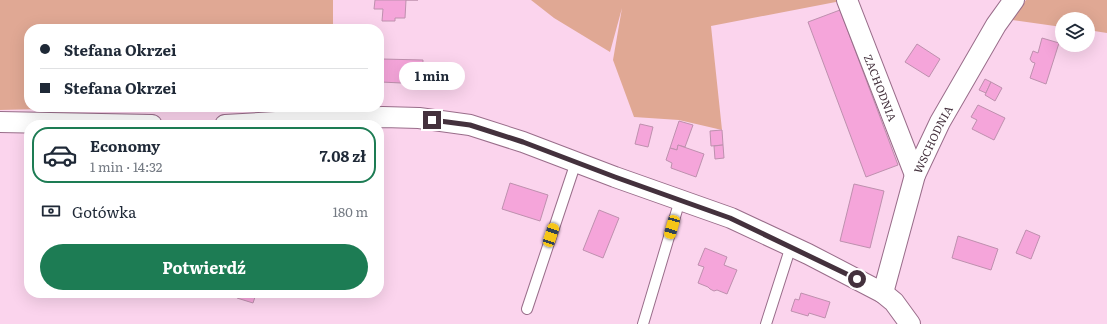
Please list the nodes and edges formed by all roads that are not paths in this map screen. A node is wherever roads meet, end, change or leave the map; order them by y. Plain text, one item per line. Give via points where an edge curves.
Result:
1 (847, 0) edge
2 (1014, 0) edge
3 (304, 120) edge
4 (0, 122) edge
5 (24, 122) edge
6 (576, 162) junction
7 (915, 175) junction
8 (680, 200) junction
9 (791, 246) junction
10 (883, 293) junction
11 (527, 309) dead end
12 (644, 324) edge
13 (766, 324) edge
14 (910, 324) edge

1 - 7 street, ZACHODNIA
2 - 7 street, WSCHODNIA via 996,25 940,122
3 - 6 street via 420,118 470,125
4 - 5 street
6 - 8 street
6 - 11 lane
7 - 10 street, WSCHODNIA
8 - 9 street via 730,218
8 - 12 lane
9 - 10 street
9 - 13 lane
10 - 14 street via 894,302

